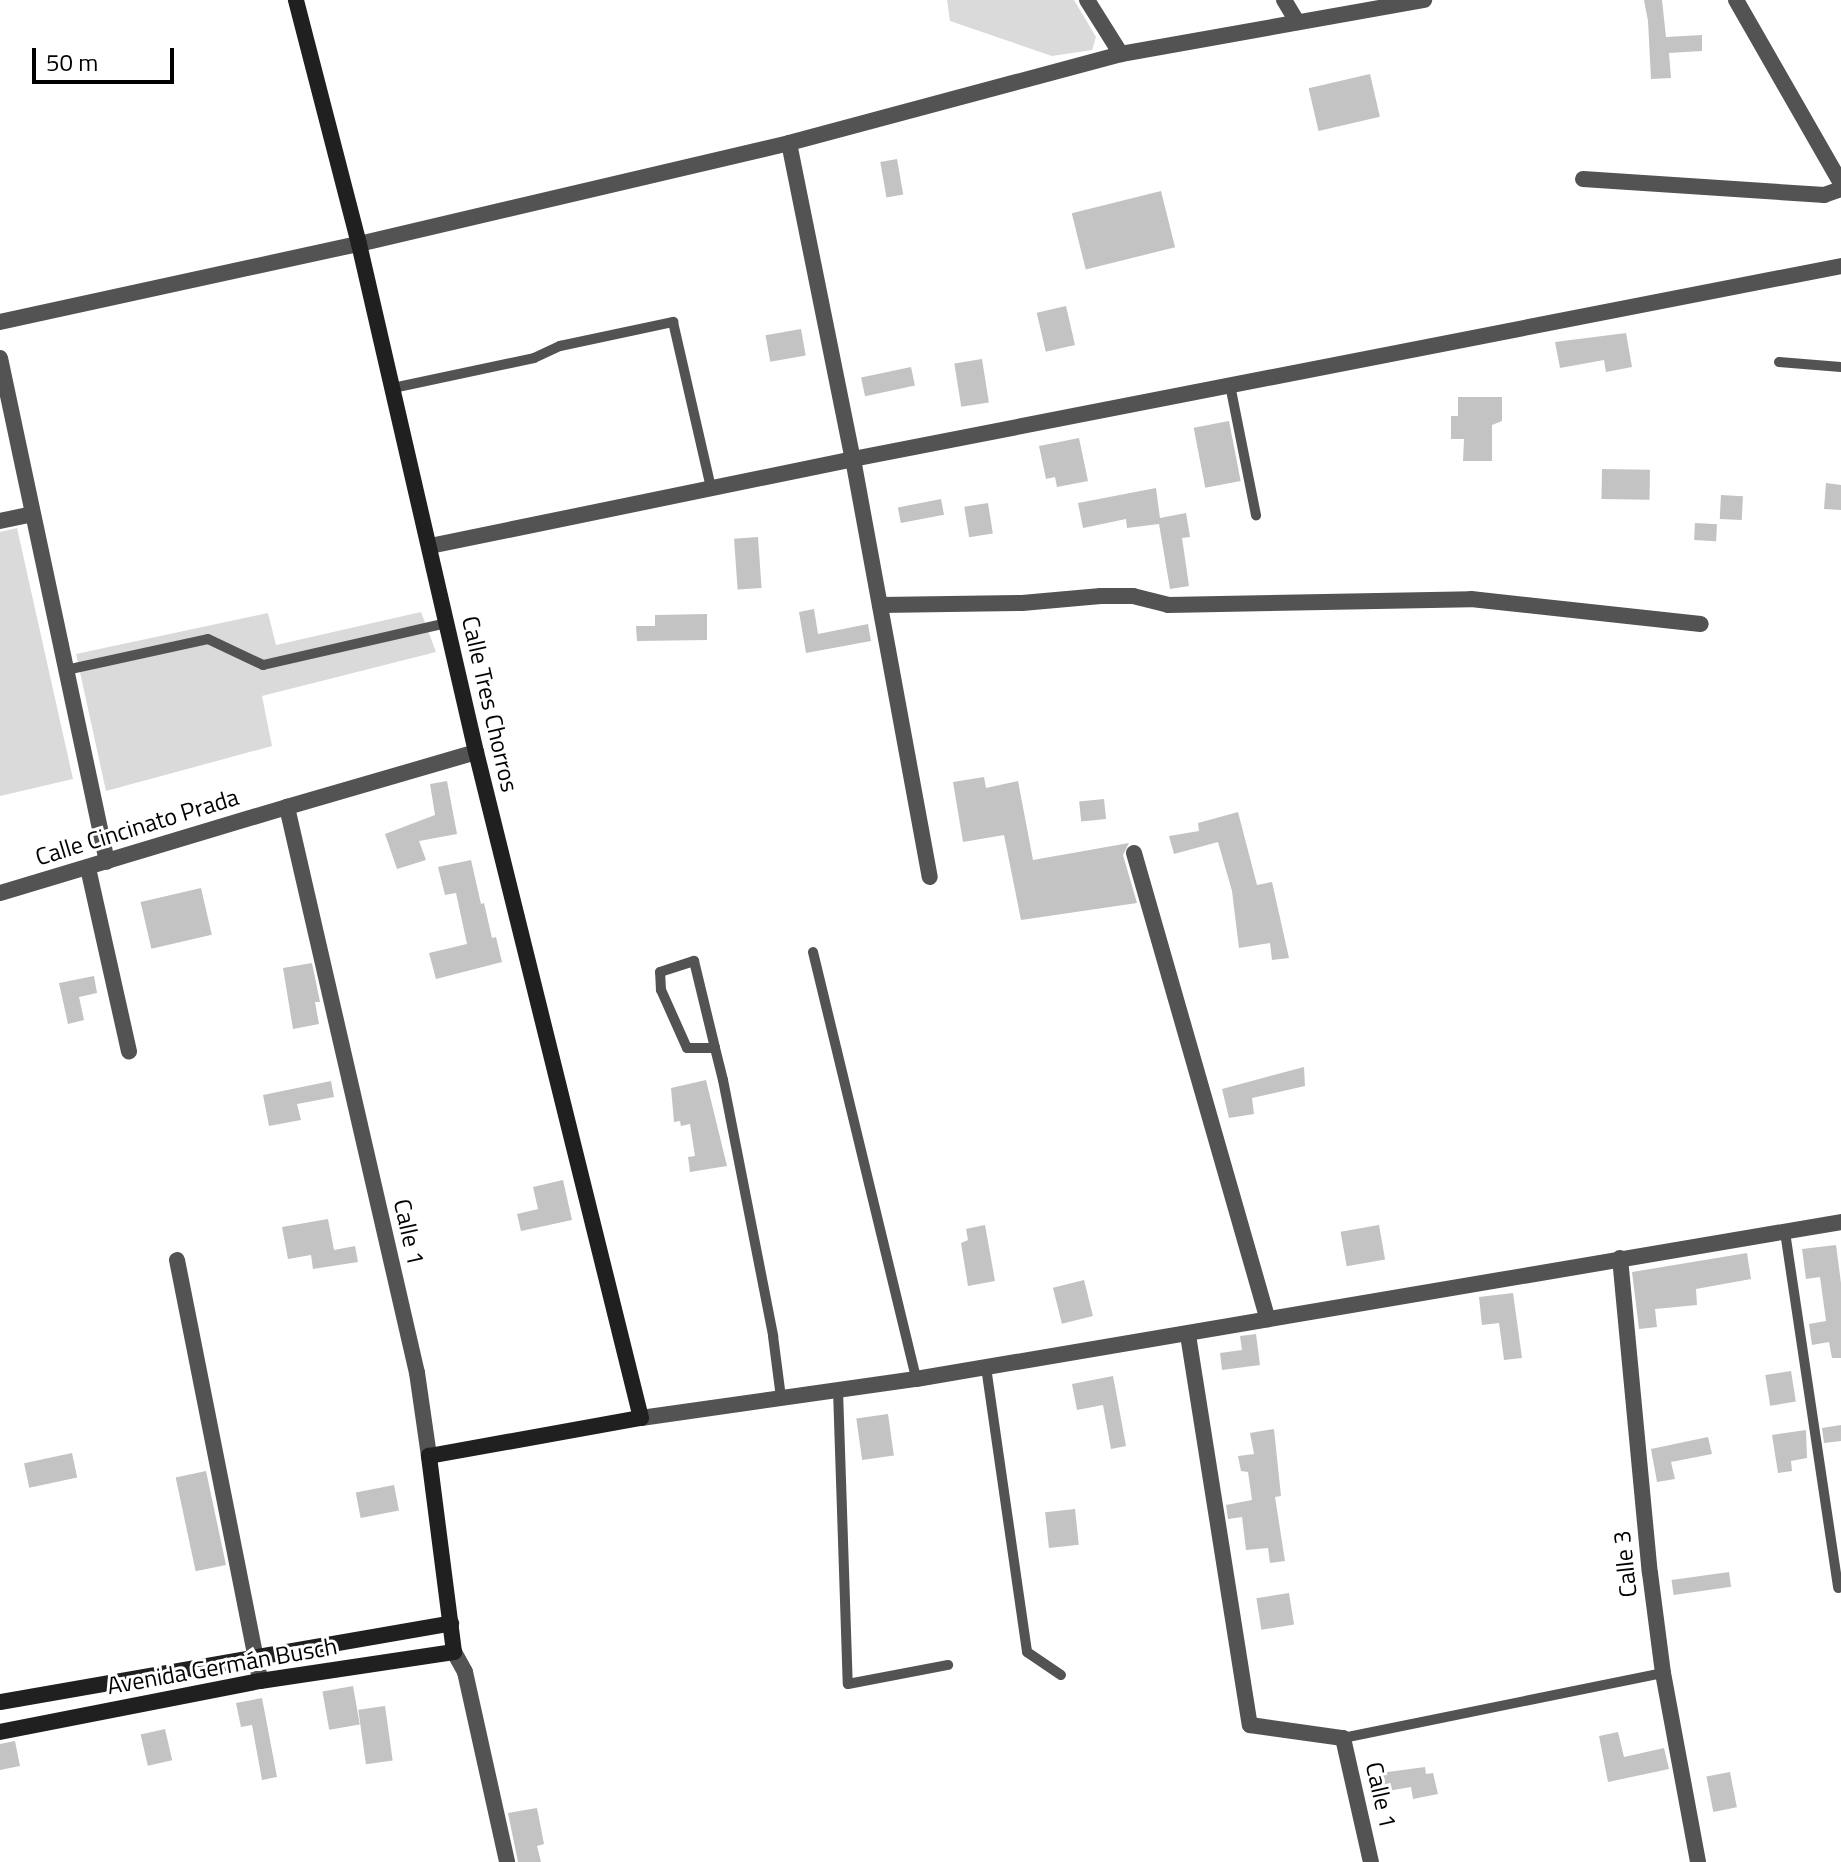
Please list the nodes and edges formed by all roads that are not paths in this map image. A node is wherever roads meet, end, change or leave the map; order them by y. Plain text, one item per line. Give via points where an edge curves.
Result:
1 (296, 0) edge
2 (1087, 0) edge
3 (1284, 0) edge
4 (1424, 0) edge
5 (1736, 0) edge
6 (1297, 22) junction
7 (1121, 54) junction
8 (789, 143) junction
9 (1583, 179) dead end
10 (1841, 186) edge
11 (359, 244) junction
12 (1841, 266) edge
13 (0, 322) edge
14 (0, 358) edge
15 (1779, 362) dead end
16 (1841, 367) edge
17 (1230, 385) junction
18 (393, 388) junction
19 (853, 459) junction
20 (711, 488) junction
21 (32, 514) junction
22 (1256, 515) dead end
23 (0, 521) edge
24 (430, 546) junction
25 (880, 605) junction
26 (447, 623) junction
27 (1701, 624) dead end
28 (66, 670) junction
29 (476, 752) junction
30 (287, 807) junction
31 (1134, 853) dead end
32 (107, 862) junction
33 (88, 868) junction
34 (930, 877) dead end
35 (0, 893) edge
36 (813, 952) dead end
37 (715, 1048) junction
38 (129, 1051) dead end
39 (1841, 1222) edge
40 (1785, 1232) junction
41 (1620, 1258) junction
42 (177, 1260) dead end
43 (1268, 1319) junction
44 (1188, 1335) junction
45 (986, 1367) junction
46 (916, 1379) junction
47 (838, 1390) junction
48 (781, 1398) junction
49 (641, 1418) junction
50 (429, 1456) junction
51 (1838, 1588) dead end
52 (451, 1623) junction
53 (454, 1652) junction
54 (254, 1658) junction
55 (948, 1665) dead end
56 (1663, 1673) junction
57 (1061, 1675) dead end
58 (260, 1681) junction
59 (0, 1702) edge
60 (0, 1732) edge
61 (1343, 1738) junction
62 (1692, 1861) edge
63 (507, 1862) edge
64 (1371, 1862) edge

1 - 11 main road, Calle Tres Chorros
2 - 7 street
3 - 6 street
4 - 6 street
5 - 10 street
6 - 7 street
7 - 8 street
8 - 11 street
8 - 19 street
9 - 10 street via 1824,195
11 - 13 street
11 - 18 main road, Calle Tres Chorros
12 - 17 street
14 - 21 street
15 - 16 lane
17 - 19 street
17 - 22 lane
18 - 20 lane via 673,322
18 - 24 main road, Calle Tres Chorros
19 - 20 street
19 - 25 street
20 - 24 street
21 - 23 street
21 - 28 street
24 - 26 main road, Calle Tres Chorros
25 - 27 street via 1117,596 1168,605 1471,599
25 - 34 street
26 - 28 lane via 263,665 208,639
26 - 29 main road, Calle Tres Chorros
28 - 32 street
29 - 30 street
29 - 49 main road, Calle Tres Chorros
30 - 32 street, Calle Cincinato Prada
30 - 50 street, Calle 1 via 417,1373
31 - 43 street
32 - 33 street, Calle Cincinato Prada
33 - 35 street, Calle Cincinato Prada
33 - 38 street
36 - 46 lane
37 - 37 lane via 687,1048 661,990 660,972 694,961
37 - 48 lane
39 - 40 street
40 - 41 street
40 - 51 lane
41 - 43 street
41 - 56 street, Calle 3
42 - 54 street
43 - 44 street
44 - 45 street
44 - 61 street via 1250,1725
45 - 46 street
45 - 57 lane via 1027,1652
46 - 47 street
47 - 48 street
47 - 55 lane via 848,1684
48 - 49 street
49 - 50 main road
50 - 52 main road, Calle 1
52 - 53 main road, Calle 1
52 - 54 main road, Avenida Germán Busch
53 - 58 main road, Avenida Germán Busch
53 - 63 street, Calle 1 via 465,1672
54 - 58 street
54 - 59 main road, Avenida Germán Busch
56 - 61 lane
56 - 62 street, Calle 3
58 - 60 main road, Avenida Germán Busch
61 - 64 street, Calle 1

